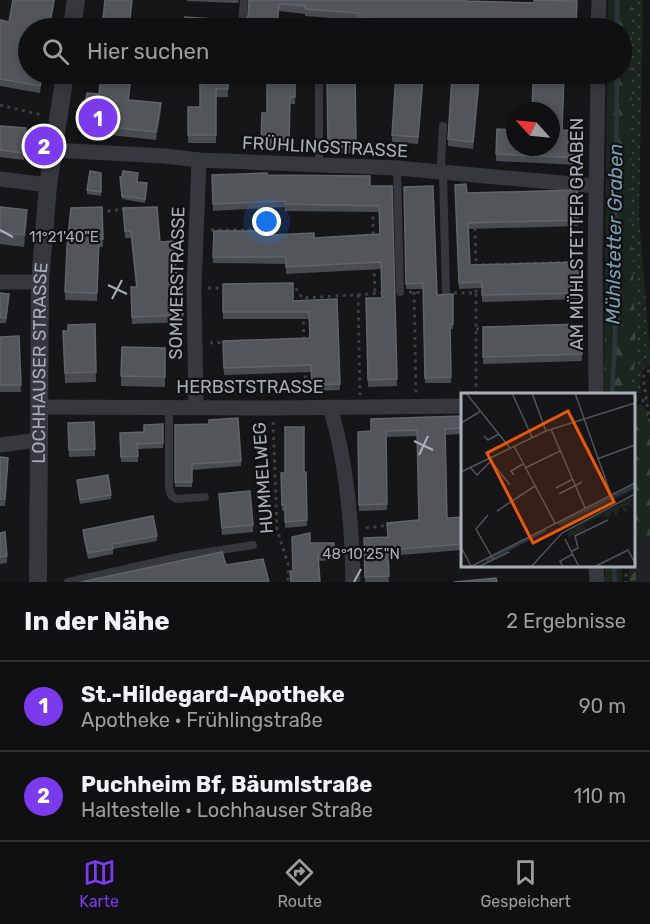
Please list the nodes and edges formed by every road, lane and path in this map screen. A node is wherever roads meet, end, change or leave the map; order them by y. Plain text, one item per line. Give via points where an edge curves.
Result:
1 (76, 0) edge
2 (244, 0) edge
3 (599, 0) edge
4 (73, 18) edge
5 (242, 18) edge
6 (598, 18) edge
7 (63, 84) edge
8 (598, 84) edge
9 (319, 86) dead end
10 (0, 105) edge
11 (46, 116) dead end
12 (443, 126) dead end
13 (53, 150) junction
14 (200, 160) junction
15 (319, 165) junction
16 (397, 168) junction
17 (443, 173) junction
18 (0, 179) edge
19 (48, 185) junction
20 (596, 186) junction
21 (373, 202) edge
22 (130, 208) edge
23 (93, 212) edge
24 (475, 221) edge
25 (197, 230) junction
26 (267, 230) edge
27 (362, 237) edge
28 (373, 237) junction
29 (374, 248) edge
30 (374, 260) edge
31 (476, 265) edge
32 (0, 282) edge
33 (40, 282) junction
34 (400, 292) dead end
35 (414, 292) dead end
36 (446, 293) edge
37 (476, 293) dead end
38 (375, 294) dead end
39 (358, 295) dead end
40 (302, 298) edge
41 (476, 328) junction
42 (488, 328) edge
43 (228, 342) edge
44 (195, 343) junction
45 (304, 350) edge
46 (304, 362) edge
47 (650, 371) edge
48 (476, 393) edge
49 (596, 393) edge
50 (635, 400) edge
51 (647, 401) junction
52 (360, 406) junction
53 (461, 406) edge
54 (39, 407) junction
55 (169, 407) junction
56 (196, 407) junction
57 (306, 407) junction
58 (330, 407) junction
59 (417, 407) junction
60 (272, 408) junction
61 (650, 424) edge
62 (38, 440) junction
63 (0, 446) edge
64 (205, 497) dead end
65 (393, 525) edge
66 (352, 529) junction
67 (253, 545) dead end
68 (38, 582) edge
69 (68, 582) edge
70 (288, 582) edge
71 (353, 582) edge

1 - 4 street
2 - 5 lane
3 - 6 street
7 - 13 street, LOCHHAUSER STRASSE
8 - 20 street, AM MÜHLSTETTER GRABEN
9 - 15 lane
10 - 11 path
12 - 17 lane
13 - 14 street, FRÜHLINGSTRASSE
13 - 19 street, LOCHHAUSER STRASSE
14 - 15 street, FRÜHLINGSTRASSE
14 - 25 street, SOMMERSTRASSE
15 - 16 street, FRÜHLINGSTRASSE
16 - 17 street, FRÜHLINGSTRASSE
16 - 34 lane
17 - 20 street, FRÜHLINGSTRASSE
17 - 36 lane
18 - 19 street
19 - 33 street, LOCHHAUSER STRASSE
20 - 49 street, AM MÜHLSTETTER GRABEN
21 - 28 path
22 - 23 path
24 - 31 path
25 - 26 path
25 - 44 street, SOMMERSTRASSE
27 - 28 path
28 - 29 path
30 - 38 path
32 - 33 street
33 - 54 street, LOCHHAUSER STRASSE
35 - 59 path
37 - 41 path
39 - 52 path
40 - 45 path
41 - 42 path
41 - 48 path
43 - 44 path
44 - 56 street, SOMMERSTRASSE
46 - 57 path
47 - 51 path via 643,377
50 - 51 path
51 - 61 path
52 - 58 street, HERBSTSTRASSE
52 - 59 street, HERBSTSTRASSE
53 - 59 street, HERBSTSTRASSE
54 - 55 street, HERBSTSTRASSE
54 - 62 street, LOCHHAUSER STRASSE
55 - 56 street, HERBSTSTRASSE
55 - 64 lane via 171,495 176,499
56 - 60 street, HERBSTSTRASSE
57 - 58 street, HERBSTSTRASSE
57 - 60 street, HERBSTSTRASSE
58 - 66 street
60 - 70 path, HUMMELWEG via 277,529 288,564
62 - 63 street
62 - 68 street, LOCHHAUSER STRASSE
65 - 66 path
66 - 71 street
67 - 69 lane

